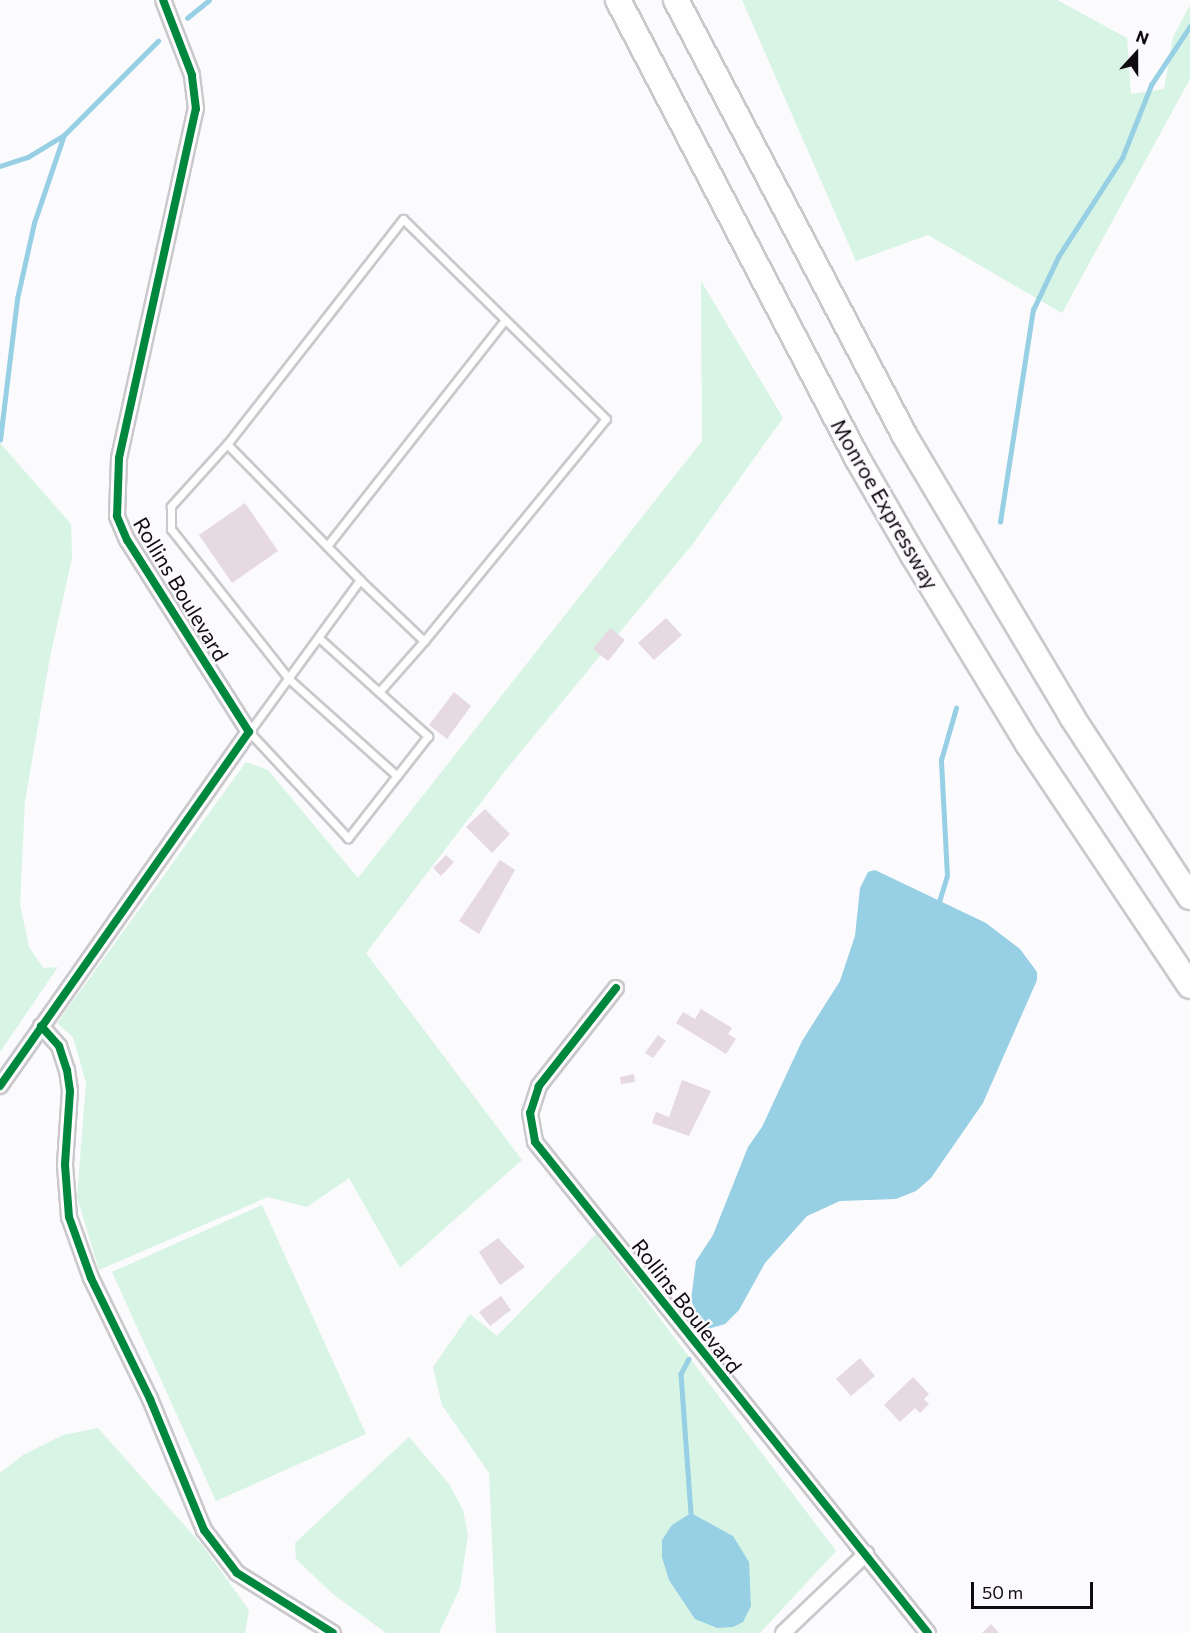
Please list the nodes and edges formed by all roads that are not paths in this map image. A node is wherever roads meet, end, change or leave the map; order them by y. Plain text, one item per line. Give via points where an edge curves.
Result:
1 (163, 0) edge
2 (618, 0) edge
3 (676, 0) edge
4 (505, 320) junction
5 (227, 444) junction
6 (327, 546) junction
7 (360, 580) junction
8 (318, 638) junction
9 (424, 641) junction
10 (289, 679) junction
11 (379, 692) junction
12 (249, 732) junction
13 (397, 776) junction
14 (1190, 897) edge
15 (1190, 986) edge
16 (616, 988) dead end
17 (41, 1026) junction
18 (0, 1086) edge
19 (866, 1554) junction
20 (333, 1633) edge
21 (783, 1633) edge
22 (928, 1633) edge

1 - 12 street, Rollins Boulevard via 192,75 196,109 119,458 117,516 127,540
2 - 15 highway, Monroe Expressway via 841,428 913,555 1028,744
3 - 14 highway via 908,443 1060,698
4 - 5 lane via 404,219
4 - 6 lane
4 - 9 lane via 606,419
5 - 6 lane
5 - 10 lane via 171,506 171,529
6 - 7 lane
7 - 8 lane
7 - 9 lane
8 - 10 lane
8 - 11 lane
9 - 11 lane
10 - 12 lane
10 - 13 lane
11 - 13 lane via 428,736
12 - 13 lane via 348,838
12 - 17 street
16 - 19 street, Rollins Boulevard via 539,1086 530,1113 535,1142
17 - 18 street
17 - 20 street via 59,1046 67,1070 70,1091 65,1164 69,1217 91,1278 150,1399 204,1530 237,1573
19 - 21 street
19 - 22 street, Rollins Boulevard

